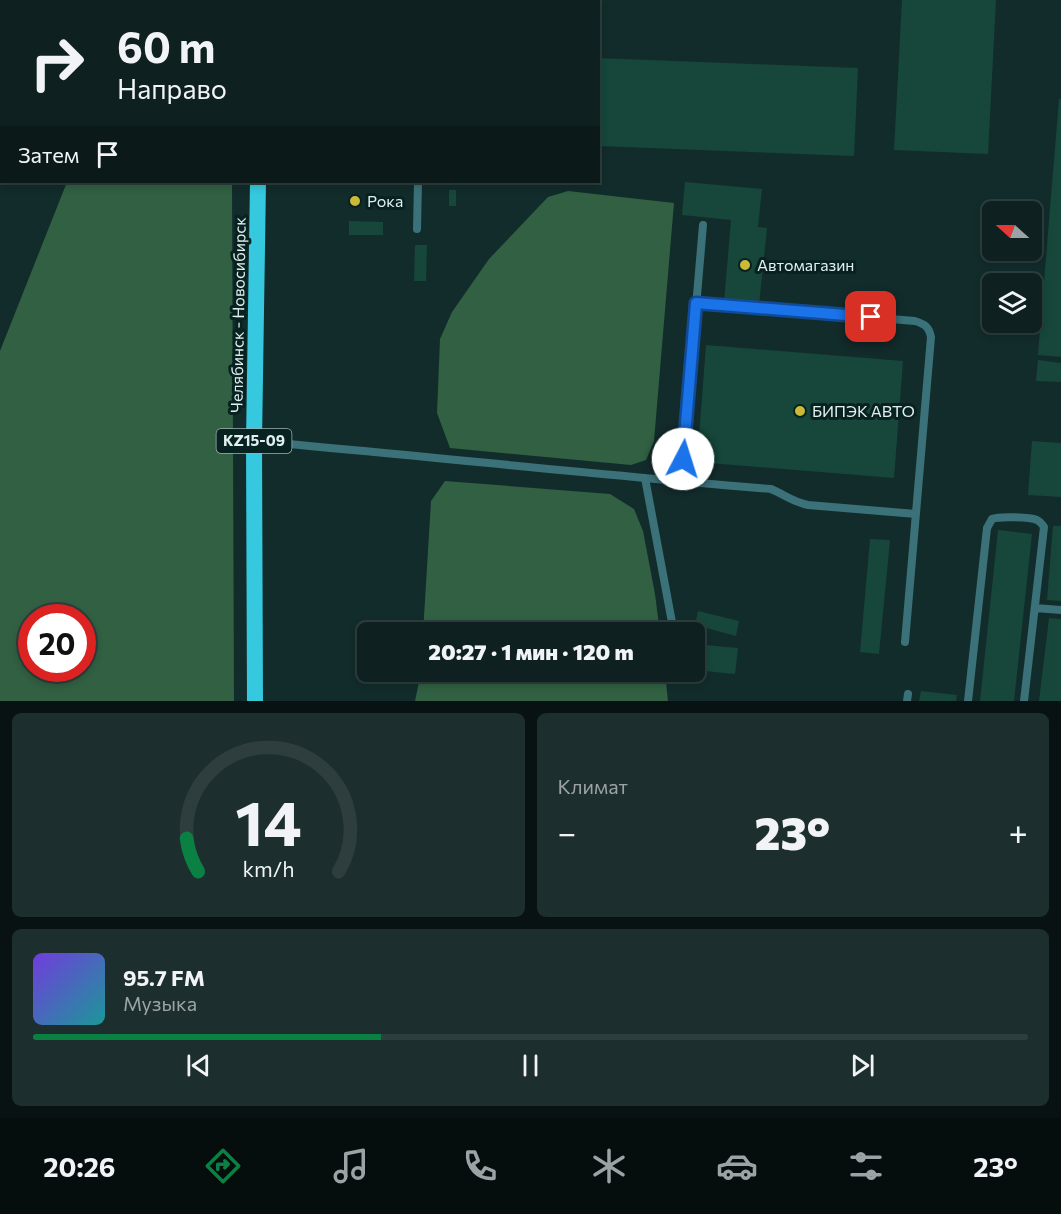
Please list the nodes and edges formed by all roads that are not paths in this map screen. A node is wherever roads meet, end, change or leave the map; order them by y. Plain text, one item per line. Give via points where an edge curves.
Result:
1 (258, 183) edge
2 (418, 183) edge
3 (703, 225) dead end
4 (417, 229) dead end
5 (696, 303) junction
6 (254, 441) junction
7 (645, 478) junction
8 (681, 482) junction
9 (916, 514) junction
10 (1035, 608) junction
11 (1061, 610) edge
12 (672, 622) edge
13 (905, 642) dead end
14 (255, 701) edge
15 (968, 701) edge
16 (1024, 701) edge

1 - 6 highway, Челябинск - Новосибирск / KZ15-09
2 - 4 lane
3 - 5 lane
5 - 8 lane
5 - 9 lane via 915,321 926,326 931,338
6 - 7 lane
6 - 14 highway, Челябинск - Новосибирск / KZ15-09
7 - 8 lane
7 - 12 lane
8 - 9 lane via 771,489 808,505
9 - 13 lane
10 - 11 lane
10 - 15 lane via 1044,526 1036,520 992,519 987,528
10 - 16 lane

